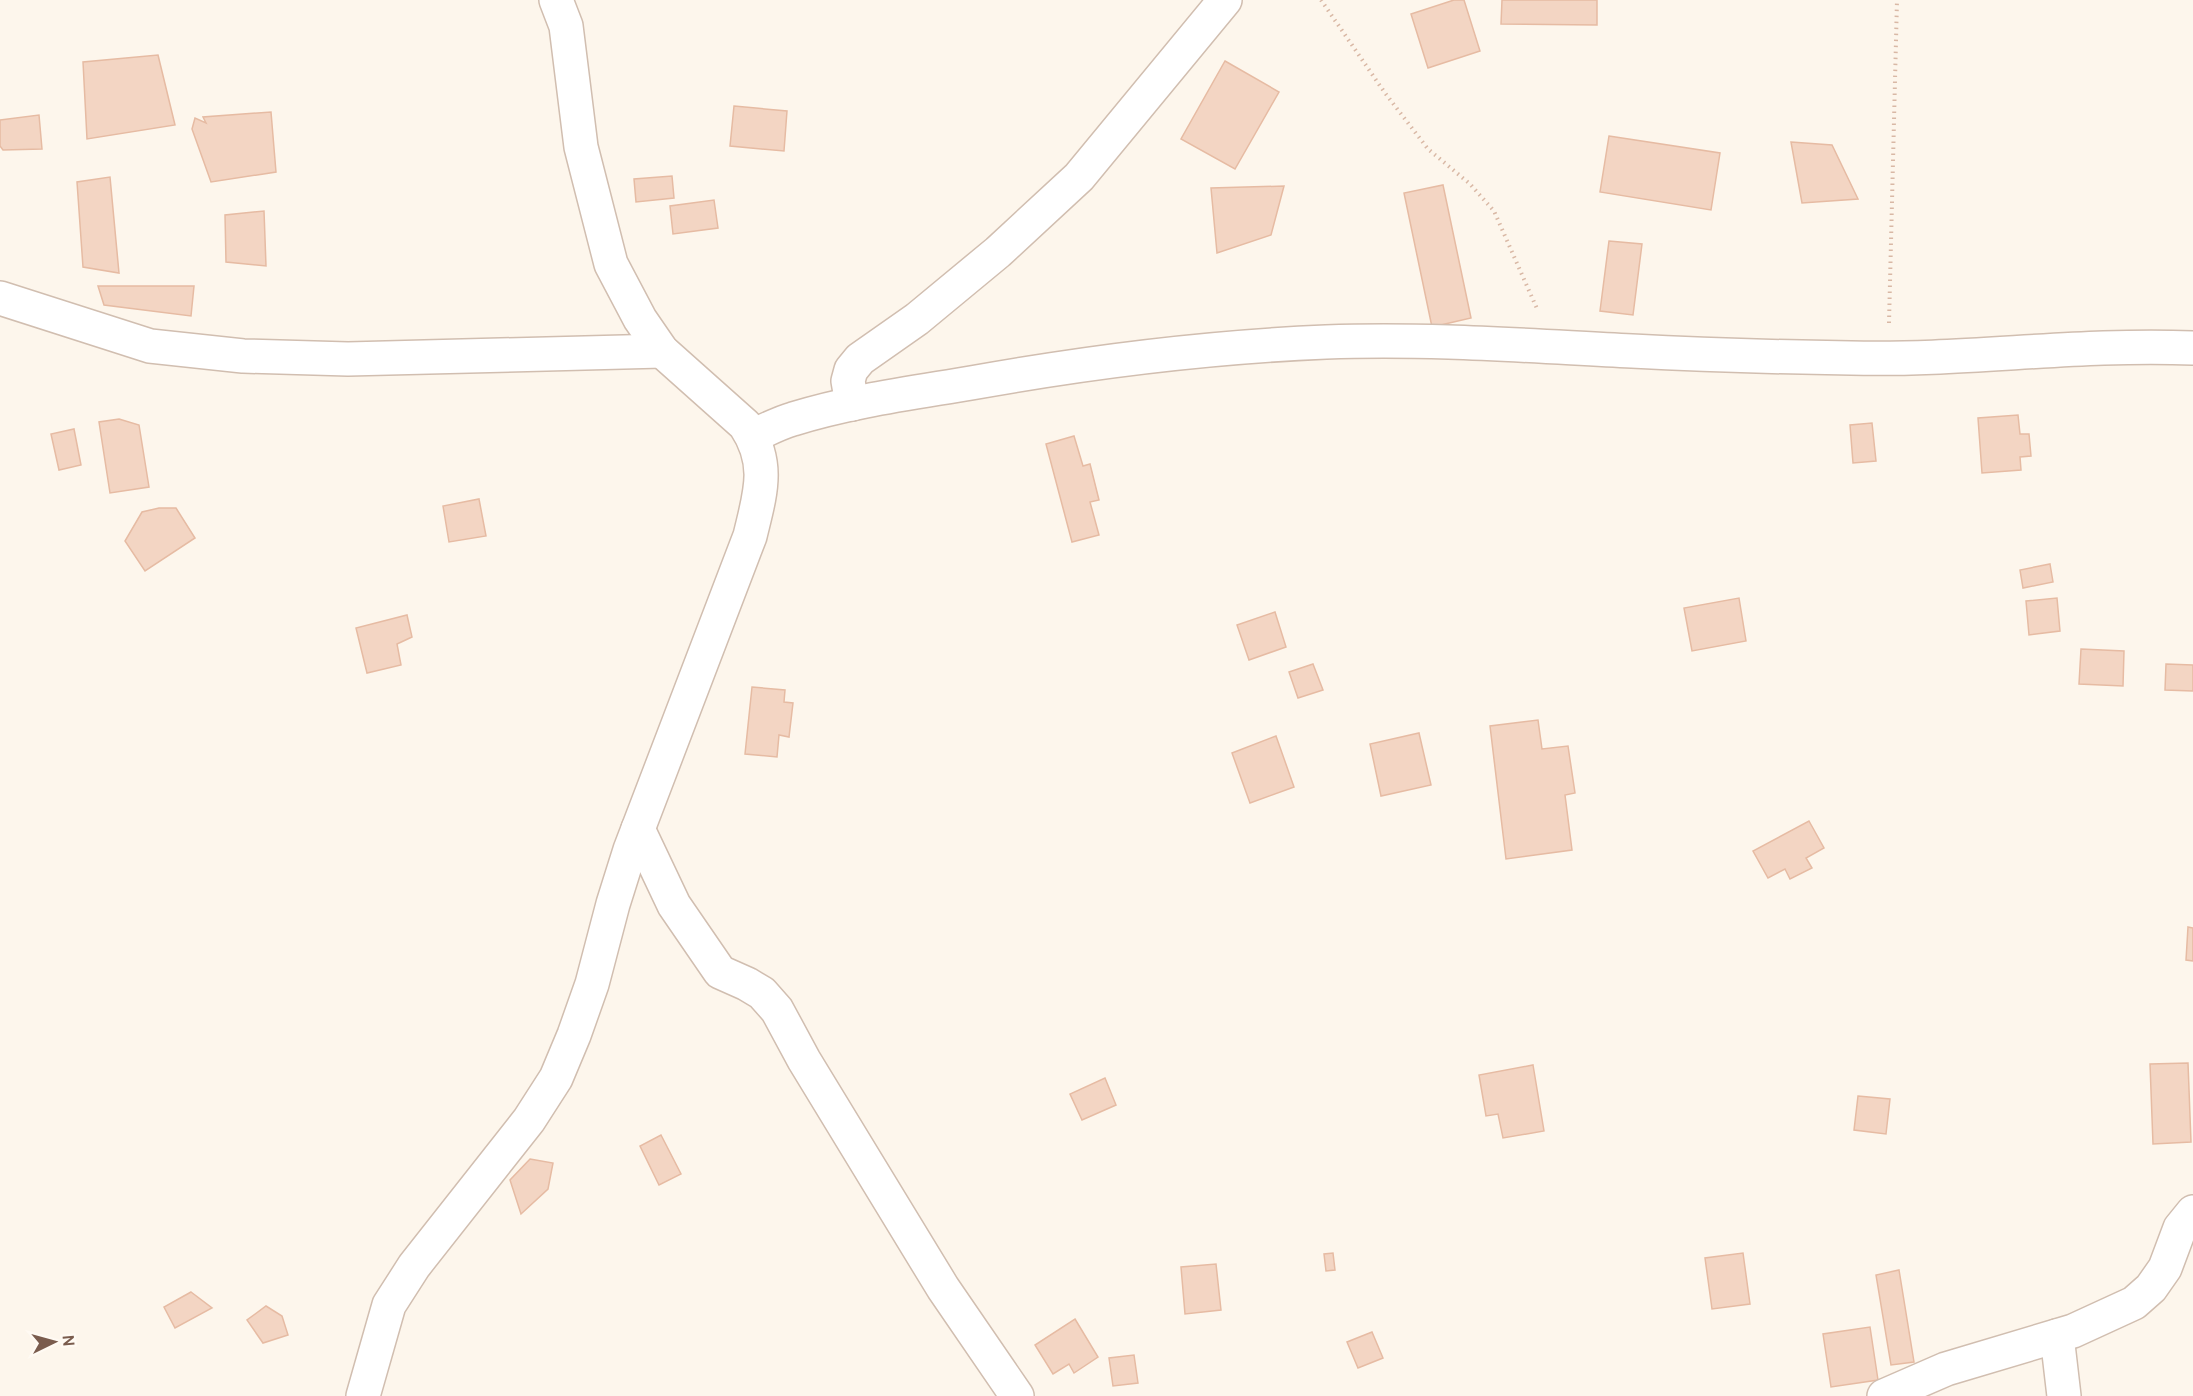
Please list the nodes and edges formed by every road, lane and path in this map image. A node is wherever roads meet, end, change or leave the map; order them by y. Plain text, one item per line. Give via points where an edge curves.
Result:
1 (556, 0) edge
2 (1225, 0) edge
3 (1322, 0) edge
4 (1897, 0) edge
5 (0, 298) edge
6 (1555, 347) junction
7 (2193, 348) edge
8 (662, 351) junction
9 (1888, 359) junction
10 (852, 404) junction
11 (753, 436) junction
12 (638, 829) junction
13 (2193, 1212) edge
14 (2057, 1336) junction
15 (363, 1396) edge
16 (1017, 1396) edge
17 (1884, 1396) edge
18 (2064, 1396) edge

1 - 8 street via 566,26 581,147 611,264
2 - 10 street via 1079,177 918,319 860,359 848,381
3 - 6 path via 1428,149 1470,184 1494,211
4 - 9 path
5 - 8 street via 150,346 243,357
6 - 9 street
6 - 10 street via 1392,342 1270,345 1114,360
7 - 9 street via 2142,346
8 - 11 street
10 - 11 street via 790,419
11 - 12 street via 762,466 750,536
12 - 15 street via 592,984 556,1078 529,1120 414,1266 389,1305
12 - 16 street via 674,904 720,972 762,993 777,1010 943,1288
13 - 14 street via 2180,1228 2165,1268 2151,1288 2134,1303 2109,1316
14 - 17 street via 1946,1369
14 - 18 street

